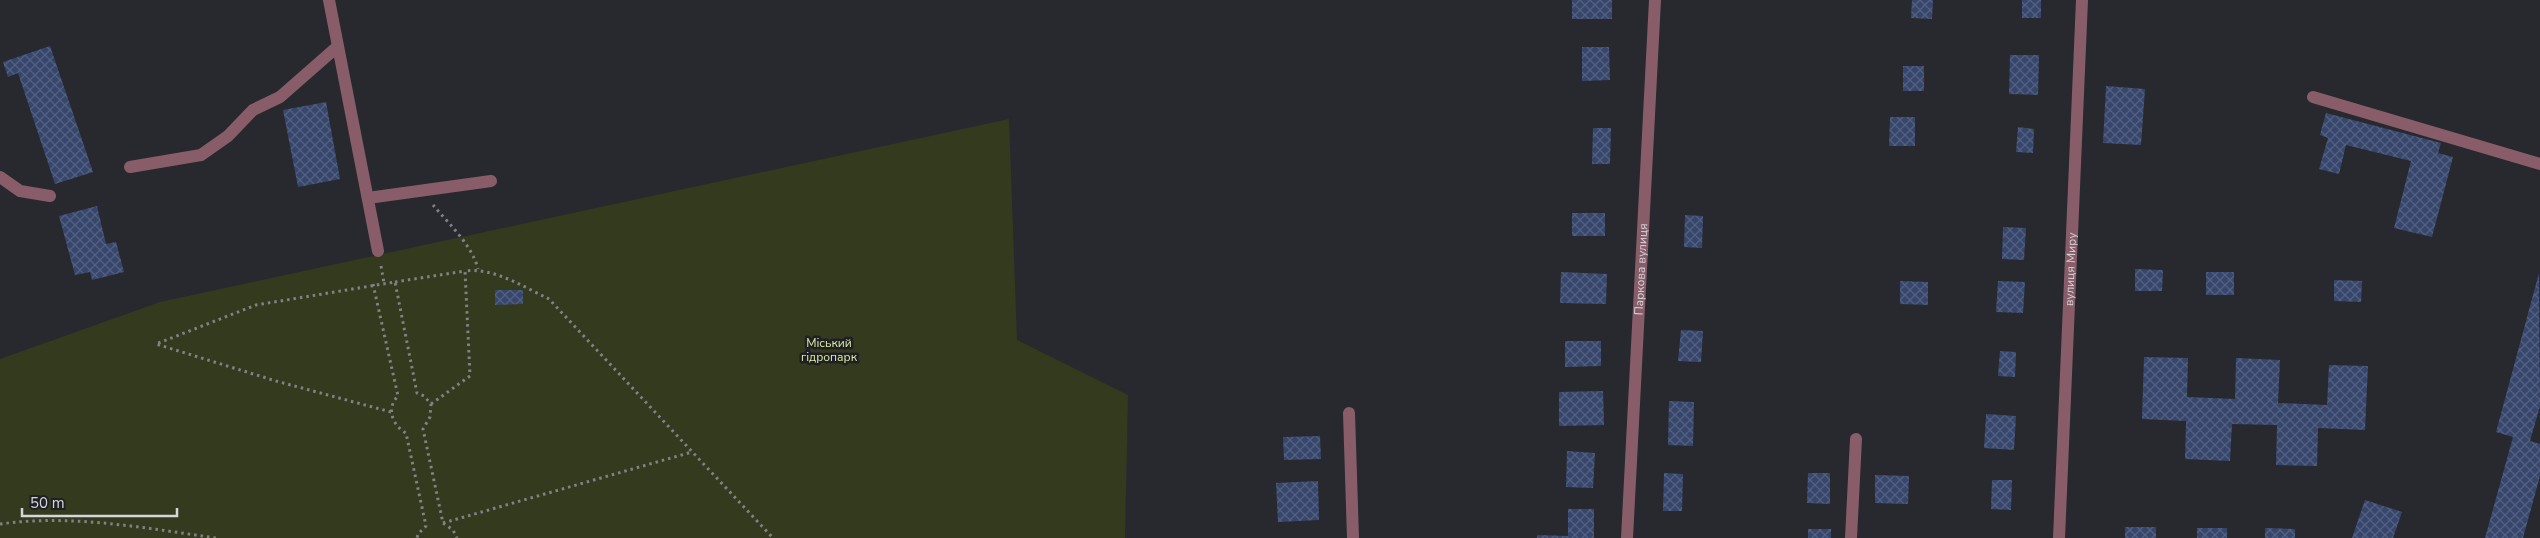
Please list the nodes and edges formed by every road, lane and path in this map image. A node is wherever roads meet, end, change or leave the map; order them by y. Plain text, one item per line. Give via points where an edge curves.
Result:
1 (329, 0) edge
2 (1655, 0) edge
3 (2082, 0) edge
4 (337, 47) junction
5 (2313, 97) dead end
6 (2540, 164) edge
7 (130, 167) dead end
8 (0, 177) edge
9 (491, 181) dead end
10 (421, 190) junction
11 (50, 196) dead end
12 (368, 198) junction
13 (378, 251) dead end
14 (478, 269) junction
15 (465, 271) junction
16 (395, 282) junction
17 (373, 284) junction
18 (431, 404) junction
19 (391, 412) junction
20 (1349, 413) dead end
21 (1856, 439) dead end
22 (692, 452) junction
23 (442, 523) junction
24 (0, 524) edge
25 (216, 538) edge
26 (417, 538) edge
27 (457, 538) edge
28 (773, 538) edge
29 (1353, 538) edge
30 (1628, 538) edge
31 (1851, 538) edge
32 (2059, 538) edge

1 - 4 street
2 - 30 street, Паркова вулиця
3 - 32 street, вулиця Миру
4 - 7 street via 280,97 253,110 228,136 201,155
4 - 12 street
5 - 6 street
8 - 11 street via 20,191
9 - 10 street
10 - 12 street
10 - 14 path via 463,240
12 - 13 street
14 - 15 path
14 - 22 path via 549,299
15 - 16 path
15 - 18 path via 470,376
16 - 17 path
16 - 18 path via 417,393
17 - 19 path via 398,396 393,401
17 - 19 path via 256,305 156,344
18 - 23 path via 430,416 423,430
19 - 26 path via 395,424 406,433 426,526
20 - 29 street
21 - 31 street
22 - 23 path
22 - 28 path
23 - 27 path via 453,530
24 - 25 path via 30,520 92,522

